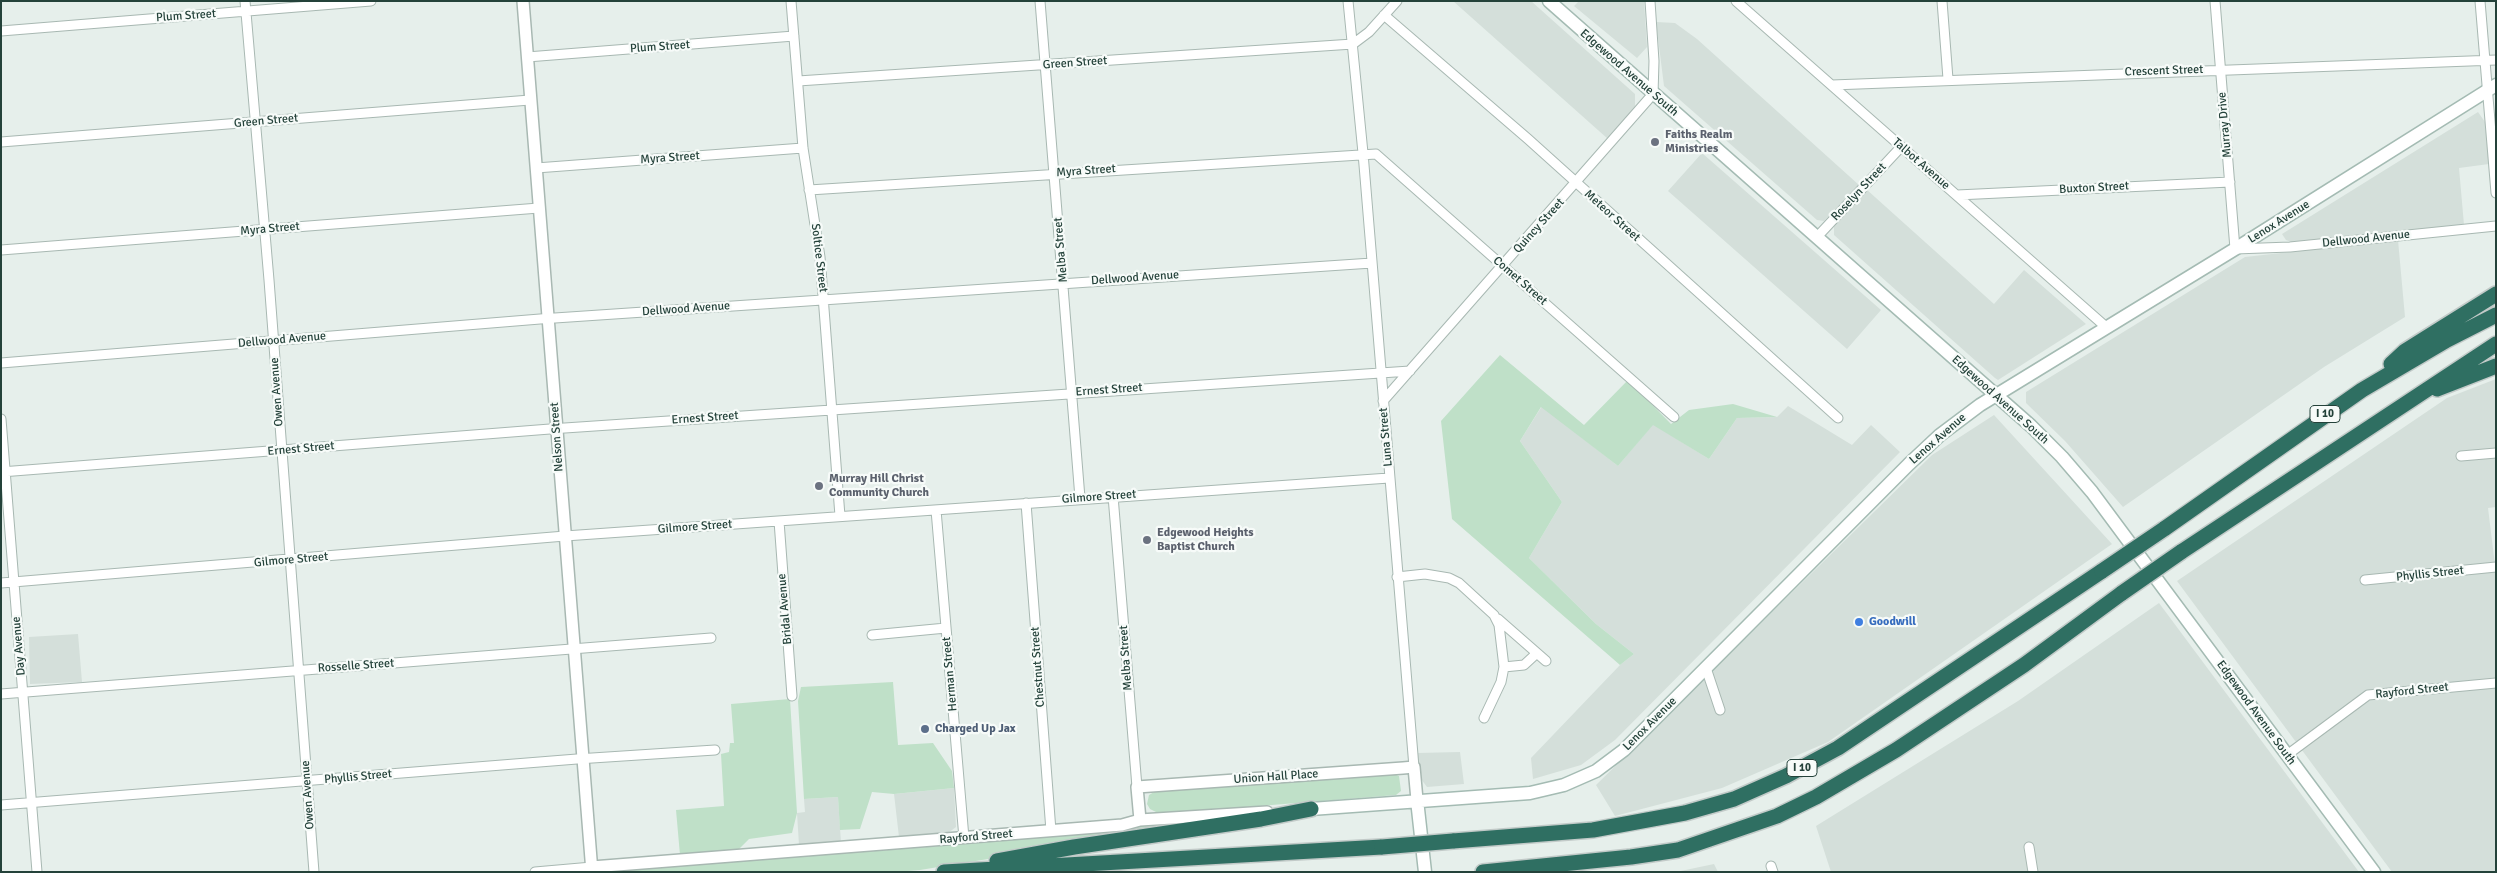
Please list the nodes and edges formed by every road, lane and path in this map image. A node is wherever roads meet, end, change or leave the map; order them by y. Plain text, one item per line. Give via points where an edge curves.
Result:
1 (245, 1) edge
2 (371, 1) edge
3 (523, 1) edge
4 (791, 1) edge
5 (1040, 1) edge
6 (1348, 1) edge
7 (1397, 1) edge
8 (1549, 1) edge
9 (1650, 1) edge
10 (1736, 1) edge
11 (1942, 1) edge
12 (2215, 1) edge
13 (2480, 1) edge
14 (246, 11) junction
15 (1384, 15) junction
16 (1, 31) edge
17 (794, 36) junction
18 (1353, 44) junction
19 (527, 57) junction
20 (2483, 60) junction
21 (2496, 60) edge
22 (1046, 65) junction
23 (2221, 69) junction
24 (1948, 79) junction
25 (798, 81) junction
26 (1832, 85) junction
27 (2491, 88) edge
28 (1653, 94) junction
29 (530, 100) junction
30 (255, 122) junction
31 (1, 142) edge
32 (1901, 146) junction
33 (803, 148) junction
34 (1363, 153) junction
35 (536, 168) junction
36 (1054, 174) junction
37 (2230, 182) junction
38 (1576, 183) junction
39 (809, 190) junction
40 (2496, 193) edge
41 (1957, 195) junction
42 (539, 208) junction
43 (2496, 226) edge
44 (263, 229) junction
45 (1817, 237) junction
46 (2235, 249) junction
47 (1, 250) edge
48 (1372, 263) junction
49 (1503, 266) junction
50 (1063, 283) junction
51 (2496, 294) edge
52 (824, 299) junction
53 (2496, 315) edge
54 (548, 319) junction
55 (2106, 327) junction
56 (273, 341) junction
57 (2496, 344) edge
58 (1, 363) edge
59 (2496, 366) edge
60 (1410, 371) junction
61 (1381, 372) junction
62 (2362, 390) junction
63 (1073, 393) junction
64 (1996, 395) junction
65 (2410, 399) junction
66 (1383, 402) junction
67 (833, 409) junction
68 (1674, 417) dead end
69 (1838, 418) dead end
70 (1, 419) edge
71 (557, 429) junction
72 (281, 451) junction
73 (2496, 453) edge
74 (2461, 456) dead end
75 (3, 472) edge
76 (1389, 478) junction
77 (1113, 496) junction
78 (1080, 498) junction
79 (1026, 503) junction
80 (936, 510) junction
81 (840, 516) junction
82 (779, 521) junction
83 (565, 536) junction
84 (291, 560) junction
85 (2496, 567) edge
86 (1398, 577) junction
87 (2365, 580) dead end
88 (14, 582) junction
89 (1, 583) edge
90 (1494, 615) junction
91 (946, 628) junction
92 (872, 635) dead end
93 (711, 638) dead end
94 (574, 649) junction
95 (1537, 653) junction
96 (1546, 661) dead end
97 (1504, 667) junction
98 (1706, 668) junction
99 (300, 670) junction
100 (2496, 683) edge
101 (22, 692) junction
102 (1, 694) edge
103 (792, 696) dead end
104 (1720, 710) dead end
105 (1484, 718) dead end
106 (715, 750) dead end
107 (2287, 755) junction
108 (582, 758) junction
109 (1414, 767) junction
110 (306, 781) junction
111 (1137, 787) junction
112 (1417, 800) junction
113 (31, 802) junction
114 (1, 805) edge
115 (1311, 809) junction
116 (1140, 820) junction
117 (1051, 831) junction
118 (964, 838) junction
119 (2029, 846) dead end
120 (592, 870) edge
121 (37, 872) edge
122 (314, 872) edge
123 (536, 872) edge
124 (936, 872) edge
125 (944, 872) edge
126 (1424, 872) edge
127 (1483, 872) edge
128 (2033, 872) edge
129 (2374, 872) edge

1 - 14 street, Owen Avenue
2 - 14 street, Plum Street
3 - 19 street, Nelson Street
4 - 17 street, Soltice Street
5 - 22 street, Melba Street
6 - 18 street, Luna Street
7 - 15 street
8 - 28 main road, Edgewood Avenue South
9 - 28 street
10 - 26 street, Talbot Avenue
11 - 24 street
12 - 23 street, Murray Drive
13 - 20 street
14 - 16 street, Plum Street
14 - 30 street, Owen Avenue
15 - 18 street
15 - 38 street, Meteor Street
17 - 19 street, Plum Street
17 - 25 street, Soltice Street
18 - 22 street, Green Street
18 - 34 street, Luna Street
19 - 29 street, Nelson Street
20 - 21 street, Crescent Street
20 - 23 street, Crescent Street
20 - 27 street
22 - 25 street, Green Street
22 - 36 street, Melba Street
23 - 24 street, Crescent Street
23 - 37 street, Murray Drive
24 - 26 street, Crescent Street
25 - 33 street, Soltice Street
26 - 32 street, Talbot Avenue
27 - 40 street
27 - 46 main road, Lenox Avenue
28 - 38 street, Quincy Street
28 - 45 main road, Edgewood Avenue South
29 - 30 street, Green Street
29 - 35 street, Nelson Street
30 - 31 street, Green Street
30 - 44 street, Owen Avenue
32 - 41 street, Talbot Avenue
32 - 45 street, Roselyn Street
33 - 35 street, Myra Street
33 - 39 street, Soltice Street
34 - 36 street, Myra Street
34 - 48 street, Luna Street
34 - 49 street, Comet Street via 1376,154
35 - 42 street, Nelson Street
36 - 39 street, Myra Street
36 - 50 street, Melba Street
37 - 41 street, Buxton Street
37 - 46 street, Murray Drive
38 - 49 street, Quincy Street
38 - 69 street, Meteor Street
39 - 52 street, Soltice Street
41 - 55 street, Talbot Avenue
42 - 44 street, Myra Street
42 - 54 street, Nelson Street
43 - 46 street, Dellwood Avenue via 2290,247
44 - 47 street, Myra Street
44 - 56 street, Owen Avenue
45 - 64 main road, Edgewood Avenue South
46 - 55 main road, Lenox Avenue
48 - 50 street, Dellwood Avenue
48 - 61 street, Luna Street
49 - 60 street, Quincy Street
49 - 68 street, Comet Street
50 - 52 street, Dellwood Avenue
50 - 63 street, Melba Street
51 - 62 highway via 2405,351
52 - 54 street, Dellwood Avenue
52 - 67 street, Soltice Street
53 - 62 highway, I 10 via 2412,359
54 - 56 street, Dellwood Avenue
54 - 71 street, Nelson Street
55 - 64 main road, Lenox Avenue
56 - 58 street, Dellwood Avenue
56 - 72 street, Owen Avenue
57 - 65 highway, I 10
59 - 65 highway
60 - 61 street, Ernest Street
60 - 66 street, Quincy Street
61 - 63 street, Ernest Street
61 - 66 street, Luna Street
62 - 125 highway, I 10, bridge via 2164,529 1838,748 1786,776 1734,798 1686,813 1592,830 1382,847
63 - 67 street, Ernest Street
63 - 78 street, Melba Street
64 - 98 main road, Lenox Avenue via 1940,435 1909,464
64 - 107 main road, Edgewood Avenue South via 2041,435 2092,492
65 - 127 highway, I 10, bridge via 2122,593 2024,665 1896,750 1816,797 1777,816 1678,850
66 - 76 street, Luna Street
67 - 71 street, Ernest Street
67 - 81 street, Soltice Street
70 - 75 street, Day Avenue
71 - 72 street, Ernest Street
71 - 83 street, Nelson Street
72 - 75 street, Ernest Street
72 - 84 street, Owen Avenue
73 - 74 street
75 - 88 street, Day Avenue
76 - 77 street, Gilmore Street
76 - 86 street, Luna Street
77 - 78 street, Gilmore Street
77 - 111 street, Melba Street
78 - 79 street, Gilmore Street
79 - 80 street, Gilmore Street
79 - 117 street, Chestnut Street
80 - 81 street, Gilmore Street
80 - 91 street, Herman Street
81 - 82 street, Gilmore Street
82 - 83 street, Gilmore Street
82 - 103 street, Bridal Avenue
83 - 84 street, Gilmore Street
83 - 94 street, Nelson Street
84 - 88 street, Gilmore Street
84 - 99 street, Owen Avenue
85 - 87 street, Phyllis Street
86 - 90 street via 1425,574 1449,578
86 - 109 street, Luna Street
88 - 89 street, Gilmore Street
88 - 101 street, Day Avenue
90 - 95 street
90 - 97 street via 1499,625
91 - 92 street
91 - 118 street, Herman Street
93 - 94 street, Rosselle Street
94 - 99 street, Rosselle Street
94 - 108 street, Nelson Street
95 - 96 street
95 - 97 street via 1524,665
97 - 105 street via 1501,682
98 - 104 street
98 - 112 main road, Lenox Avenue via 1624,750 1608,764 1580,779 1530,793
99 - 101 street, Rosselle Street
99 - 110 street, Owen Avenue
100 - 107 street, Rayford Street via 2368,695
101 - 102 street, Rosselle Street
101 - 113 street, Day Avenue
106 - 108 street, Phyllis Street
107 - 129 main road, Edgewood Avenue South
108 - 110 street, Phyllis Street
108 - 120 street, Nelson Street
109 - 111 street, Union Hall Place
109 - 112 street, Luna Street
110 - 113 street, Phyllis Street
110 - 122 street, Owen Avenue
111 - 116 street, Melba Street
112 - 115 main road, Rayford Street
112 - 126 main road, Luna Street
113 - 114 street, Phyllis Street
113 - 121 street, Day Avenue
115 - 116 street, Rayford Street
115 - 124 highway
116 - 117 street, Rayford Street via 1122,825
117 - 118 street, Rayford Street
118 - 120 street, Rayford Street
119 - 128 street
120 - 123 street, Rayford Street

